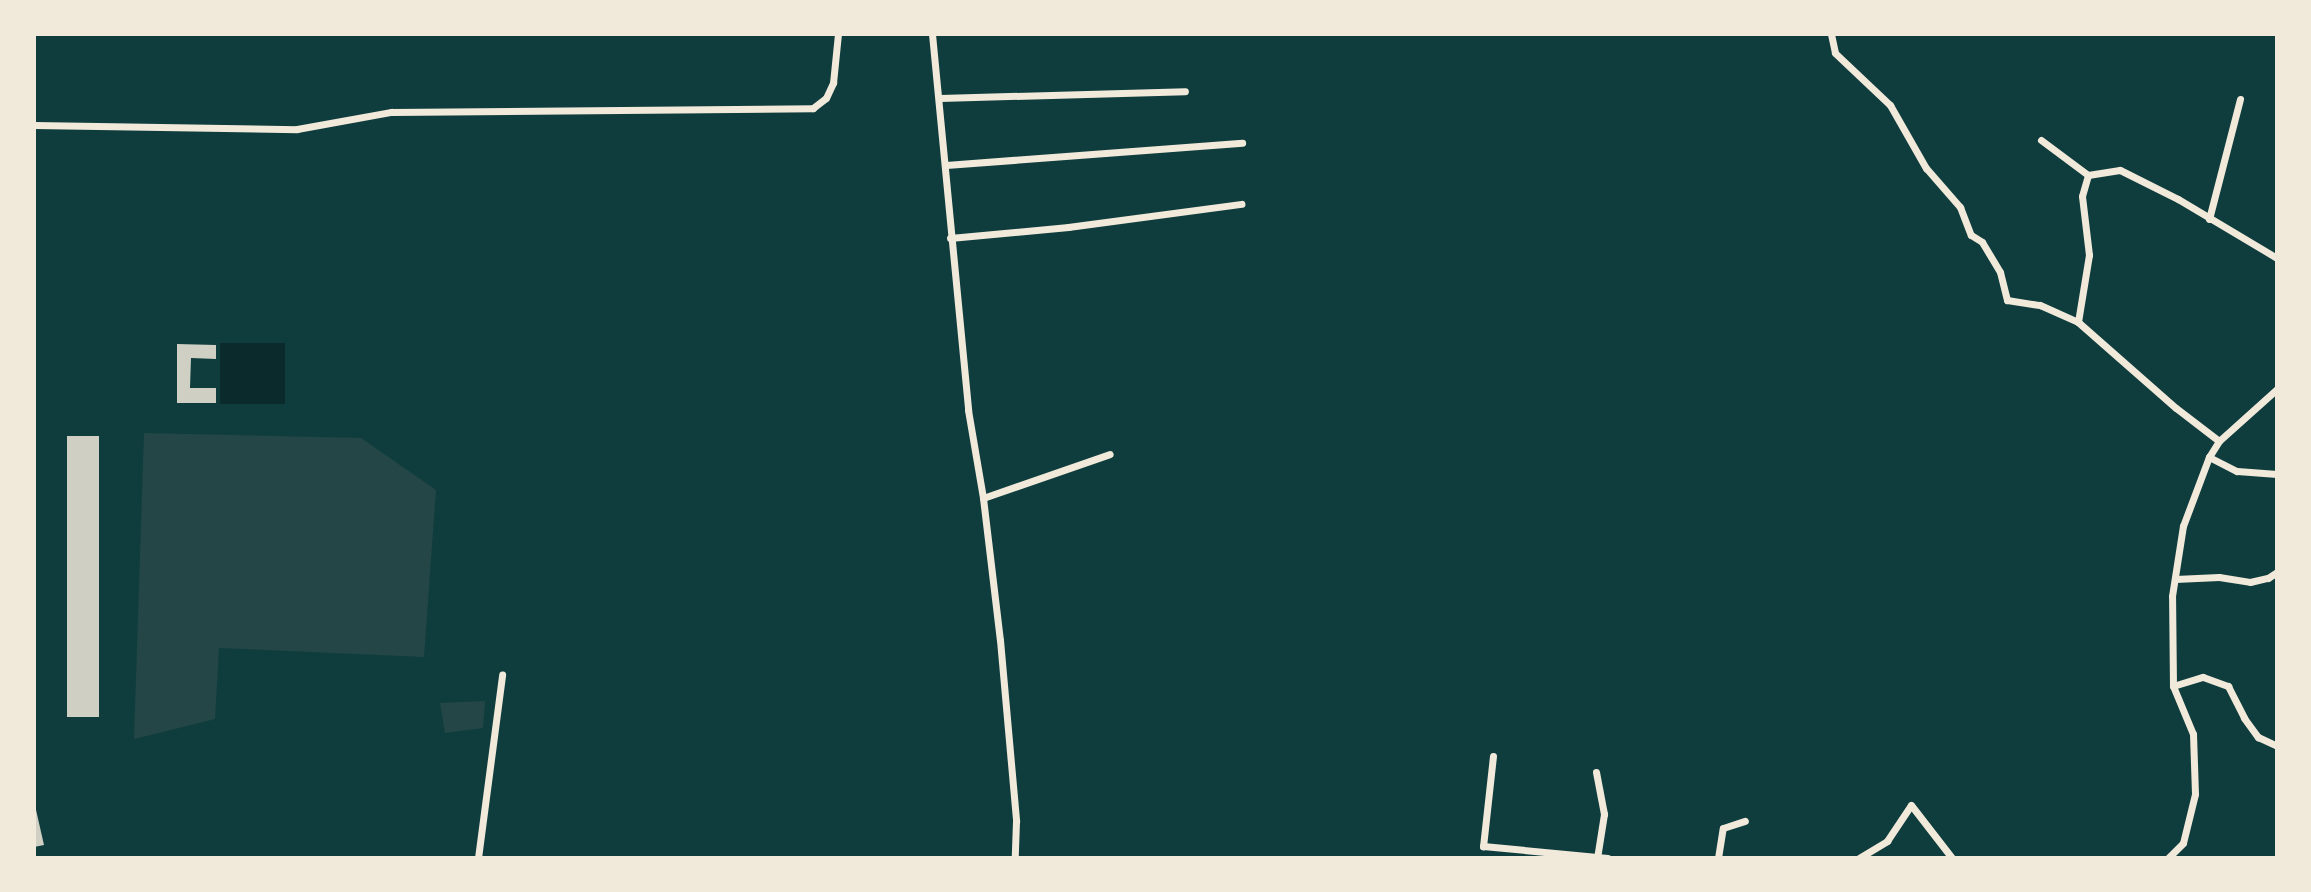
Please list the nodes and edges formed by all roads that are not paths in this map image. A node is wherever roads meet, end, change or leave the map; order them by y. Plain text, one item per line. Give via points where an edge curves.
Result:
1 (838, 34) edge
2 (932, 34) edge
3 (1831, 34) edge
4 (1185, 91) dead end
5 (940, 98) junction
6 (2240, 99) dead end
7 (34, 125) edge
8 (2041, 140) dead end
9 (1242, 143) dead end
10 (946, 165) junction
11 (2088, 175) junction
12 (1241, 204) dead end
13 (2209, 219) junction
14 (950, 238) junction
15 (2277, 258) edge
16 (2078, 322) junction
17 (2277, 389) edge
18 (2219, 441) junction
19 (1110, 454) dead end
20 (2209, 457) junction
21 (2277, 474) edge
22 (983, 498) junction
23 (2277, 572) edge
24 (2175, 579) junction
25 (502, 675) dead end
26 (2173, 686) junction
27 (2277, 746) edge
28 (1493, 756) dead end
29 (1596, 772) dead end
30 (1745, 821) dead end
31 (478, 858) edge
32 (1015, 858) edge
33 (1597, 858) edge
34 (1607, 858) edge
35 (1718, 858) edge
36 (1859, 858) edge
37 (1952, 858) edge
38 (2168, 858) edge

1 - 7 street via 833,83 813,108 391,112 297,129
2 - 5 street
3 - 16 street via 1835,53 1890,105 1926,168 1960,207 1971,235 1982,242 2000,272 2007,300 2040,305
4 - 5 street
5 - 10 street
6 - 13 street
8 - 11 street
9 - 10 street
10 - 14 street
11 - 13 street via 2120,170
11 - 16 street via 2082,196 2089,255
12 - 14 street
13 - 15 street
14 - 22 street
16 - 18 street
17 - 18 street
18 - 20 street
19 - 22 street
20 - 21 street via 2237,471
20 - 24 street via 2183,526
22 - 32 street via 1000,640
23 - 24 street via 2250,582
24 - 26 street
25 - 31 street
26 - 27 street via 2203,677 2228,686 2258,737
26 - 38 street via 2193,734 2195,794 2183,843
28 - 33 street via 1483,846
29 - 33 street via 1604,814
30 - 35 street via 1723,828
33 - 34 street
36 - 37 street via 1887,841 1911,805

